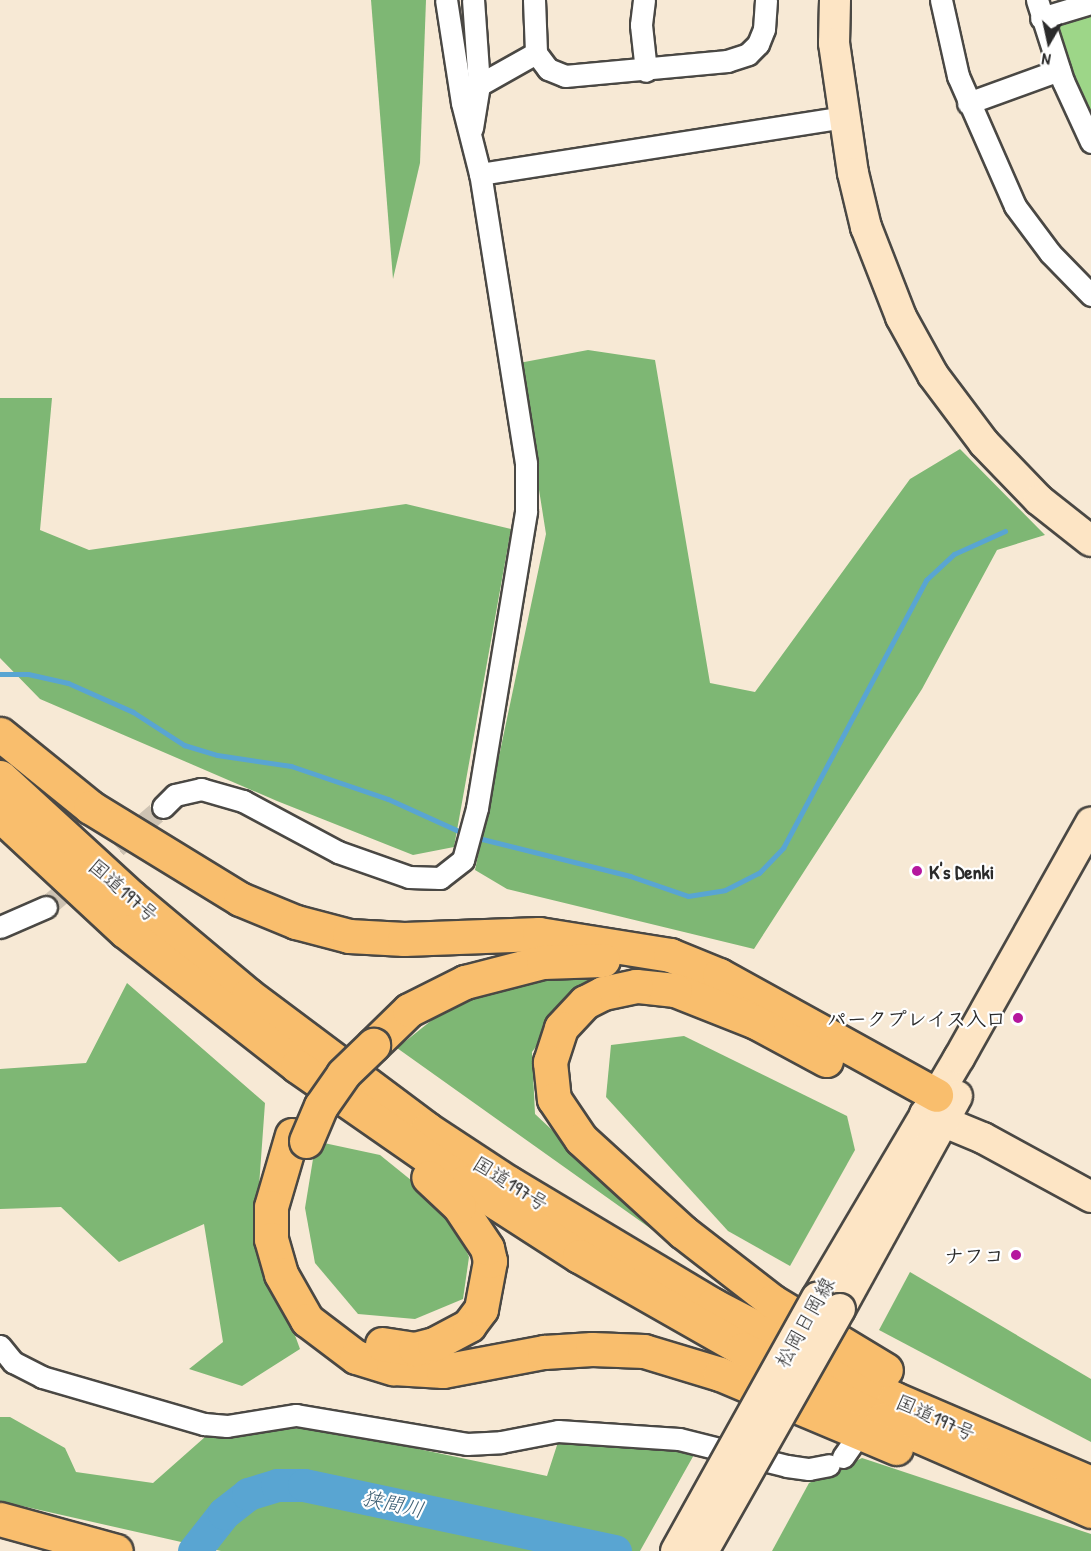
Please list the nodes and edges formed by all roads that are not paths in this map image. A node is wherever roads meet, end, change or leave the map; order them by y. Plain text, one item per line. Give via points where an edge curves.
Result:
1 (446, 0) edge
2 (473, 0) edge
3 (534, 0) edge
4 (644, 0) edge
5 (766, 0) edge
6 (835, 0) edge
7 (941, 0) edge
8 (1091, 3) edge
9 (1039, 9) edge
10 (536, 52) junction
11 (1059, 70) junction
12 (646, 71) junction
13 (479, 85) junction
14 (968, 103) junction
15 (844, 117) junction
16 (470, 135) junction
17 (1091, 142) edge
18 (480, 174) junction
19 (1091, 295) edge
20 (1091, 541) edge
21 (0, 734) edge
22 (0, 777) edge
23 (163, 807) tunnel mouth
24 (0, 815) edge
25 (1091, 823) edge
26 (1091, 854) edge
27 (46, 907) tunnel mouth
28 (0, 927) edge
29 (125, 931) junction
30 (566, 939) junction
31 (758, 1023) junction
32 (365, 1041) junction
33 (940, 1108) junction
34 (299, 1138) junction
35 (1091, 1176) edge
36 (1091, 1197) edge
37 (828, 1303) junction
38 (0, 1346) edge
39 (844, 1452) junction
40 (1091, 1466) edge
41 (1091, 1483) edge
42 (1091, 1512) edge
43 (6, 1520) edge
44 (116, 1551) edge
45 (676, 1551) edge
46 (703, 1551) edge

1 - 16 street
2 - 13 street
3 - 10 street
4 - 12 street via 641,25
5 - 12 street via 764,29 758,44 748,54 727,61
6 - 15 street via 834,43
7 - 14 street via 949,49
8 - 9 street
9 - 11 street
10 - 12 street via 548,69 565,76
10 - 13 street
11 - 14 street
11 - 17 street
13 - 16 street
14 - 19 street via 1015,206 1050,253
15 - 18 street
15 - 20 street via 866,227 887,285 918,349 951,401 1003,464 1039,500
16 - 18 street
18 - 23 street via 526,464 526,500 477,808 463,860 440,878 410,877 338,852 243,801 201,789 176,795
21 - 30 highway via 90,807 240,899 296,922 349,936 404,939 538,934
22 - 41 highway, 国道197号 via 131,897 249,995 427,1129 509,1183 713,1305 845,1374
24 - 29 highway, 国道197号
25 - 33 street
26 - 33 street
27 - 28 street
29 - 34 highway via 204,1010 285,1075 425,1175 459,1206 487,1248 490,1261 482,1309 469,1325 434,1344 395,1348 353,1332 322,1307 288,1241
29 - 42 highway, 国道197号 via 374,1121 579,1256 743,1349 882,1420
30 - 32 highway via 487,957 456,969 394,1004
30 - 33 highway via 632,946 690,963
31 - 32 highway via 665,974 618,962 569,959 515,967 465,982 409,1010
31 - 33 highway
31 - 40 highway via 675,990 636,986 603,993 585,1002 561,1028 550,1062 554,1099 581,1139 628,1183 683,1232 772,1301 853,1353 950,1403
32 - 34 highway via 331,1063 307,1099
33 - 35 street
33 - 36 street via 983,1138
33 - 37 street, 松岡日岡線
34 - 39 highway via 272,1207 271,1239 281,1274 307,1320 356,1357 393,1368 443,1371 544,1352 644,1351 720,1374
37 - 45 street, 松岡日岡線, bridge
37 - 46 street, 松岡日岡線, bridge
38 - 39 street via 13,1362 42,1377 204,1425 227,1426 296,1415 484,1444 558,1431 680,1439 809,1469
39 - 42 highway via 977,1480
43 - 44 highway

